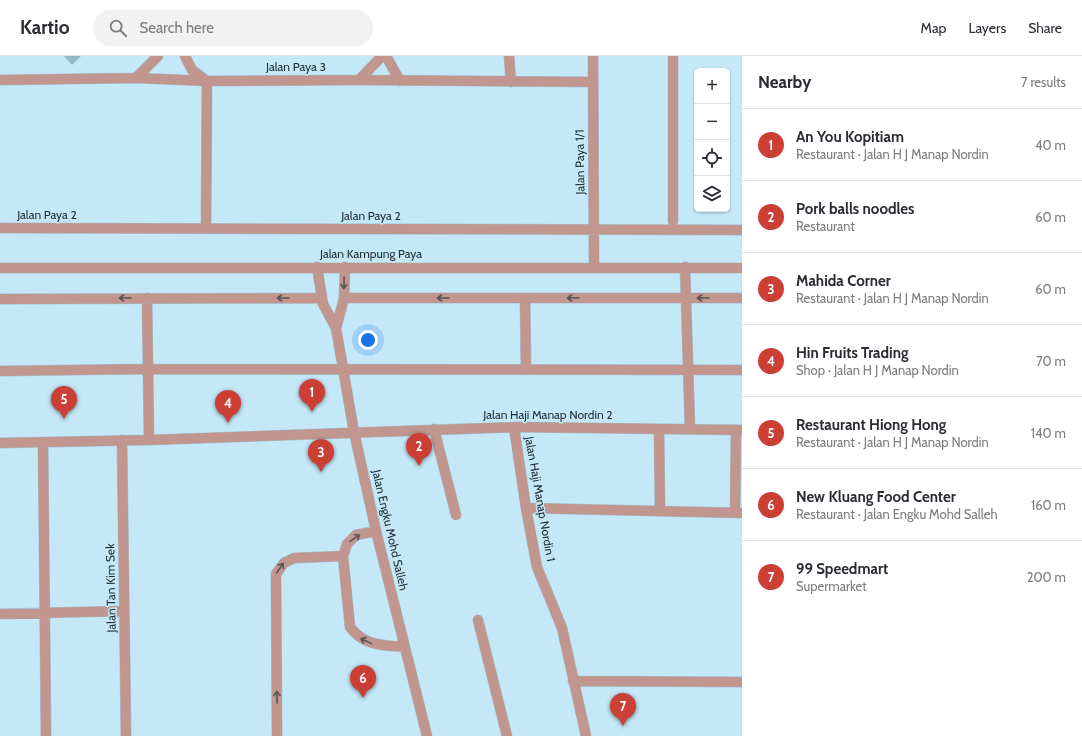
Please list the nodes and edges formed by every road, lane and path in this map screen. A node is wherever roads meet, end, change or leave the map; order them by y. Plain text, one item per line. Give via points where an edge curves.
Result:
1 (158, 56) edge
2 (185, 56) edge
3 (382, 56) edge
4 (386, 56) edge
5 (509, 56) edge
6 (593, 56) edge
7 (673, 56) edge
8 (136, 78) junction
9 (0, 80) edge
10 (359, 80) junction
11 (207, 81) junction
12 (400, 81) junction
13 (511, 82) junction
14 (593, 82) junction
15 (673, 221) dead end
16 (0, 228) edge
17 (206, 228) junction
18 (594, 230) junction
19 (742, 230) edge
20 (317, 267) junction
21 (345, 267) junction
22 (0, 268) edge
23 (594, 268) junction
24 (685, 268) junction
25 (742, 268) edge
26 (147, 298) junction
27 (322, 298) junction
28 (344, 298) junction
29 (525, 298) junction
30 (686, 298) junction
31 (742, 298) edge
32 (0, 299) edge
33 (336, 328) junction
34 (148, 369) junction
35 (343, 369) junction
36 (526, 370) junction
37 (688, 370) junction
38 (742, 370) edge
39 (0, 371) edge
40 (514, 427) junction
41 (434, 429) junction
42 (659, 429) junction
43 (690, 429) junction
44 (739, 430) edge
45 (354, 432) junction
46 (122, 440) junction
47 (149, 440) junction
48 (43, 442) junction
49 (0, 443) edge
50 (526, 508) junction
51 (660, 510) junction
52 (738, 513) edge
53 (456, 515) dead end
54 (376, 531) junction
55 (343, 556) junction
56 (124, 611) junction
57 (45, 613) junction
58 (0, 614) edge
59 (478, 620) dead end
60 (404, 647) junction
61 (573, 681) junction
62 (742, 682) edge
63 (46, 736) edge
64 (126, 736) edge
65 (277, 736) edge
66 (427, 736) edge
67 (507, 736) edge
68 (586, 736) edge

1 - 8 street
2 - 11 street via 192,70
3 - 10 street
4 - 12 street
5 - 13 street
6 - 14 street, Jalan Paya 1/1
7 - 15 street
8 - 9 street, Jalan Paya 3
8 - 11 street, Jalan Paya 3
10 - 11 street, Jalan Paya 3
10 - 12 street, Jalan Paya 3
11 - 17 street
12 - 13 street, Jalan Paya 3
13 - 14 street, Jalan Paya 3
14 - 18 street, Jalan Paya 1/1
16 - 17 street, Jalan Paya 2
17 - 18 street, Jalan Paya 2
18 - 19 street, Jalan Paya 2
18 - 23 street, Jalan Paya 1/1
20 - 21 street, Jalan Kampung Paya
20 - 22 street, Jalan Kampung Paya
20 - 27 street, Jalan Engku Mohd Salleh
21 - 23 street, Jalan Kampung Paya
21 -> 28 street, Jalan Engku Mohd Salleh
23 - 24 street, Jalan Kampung Paya
24 - 25 street, Jalan Kampung Paya
24 - 30 street
27 -> 26 street
26 -> 32 street
26 - 34 street
27 - 33 street, Jalan Engku Mohd Salleh
29 -> 28 street
28 - 33 street, Jalan Engku Mohd Salleh
30 -> 29 street
29 - 36 street
31 -> 30 street
30 - 37 street
33 - 35 street, Jalan Engku Mohd Salleh
34 - 35 street
34 - 39 street
34 - 47 street
35 - 36 street
35 - 45 street, Jalan Engku Mohd Salleh
36 - 37 street
37 - 38 street
37 - 43 street
40 - 41 street, Jalan Haji Manap Nordin 2
40 - 42 street, Jalan Haji Manap Nordin 2
40 - 50 street, Jalan Haji Manap Nordin 1
41 - 45 street, Jalan Haji Manap Nordin 2
41 - 53 street
42 - 43 street, Jalan Haji Manap Nordin 2
42 - 51 street
43 - 44 street, Jalan Haji Manap Nordin 2
44 - 52 street
45 - 47 street, Jalan Haji Manap Nordin 2
45 - 54 street, Jalan Engku Mohd Salleh
46 - 47 street, Jalan Haji Manap Nordin 2
46 - 48 street, Jalan Haji Manap Nordin 2
46 - 56 street, Jalan Tan Kim Sek
48 - 49 street, Jalan Haji Manap Nordin 2
48 - 57 street
50 - 51 street
50 - 61 street, Jalan Haji Manap Nordin 1 via 537,567 562,628
51 - 52 street
55 -> 54 street via 347,544 356,535
54 - 60 street, Jalan Engku Mohd Salleh
60 -> 55 street via 365,642 350,627
65 -> 55 street via 276,574 284,563 294,558
56 - 57 street
56 - 64 street, Jalan Tan Kim Sek
57 - 58 street
57 - 63 street
59 - 67 street
60 - 66 street, Jalan Engku Mohd Salleh
61 - 62 street
61 - 68 street, Jalan Haji Manap Nordin 1

